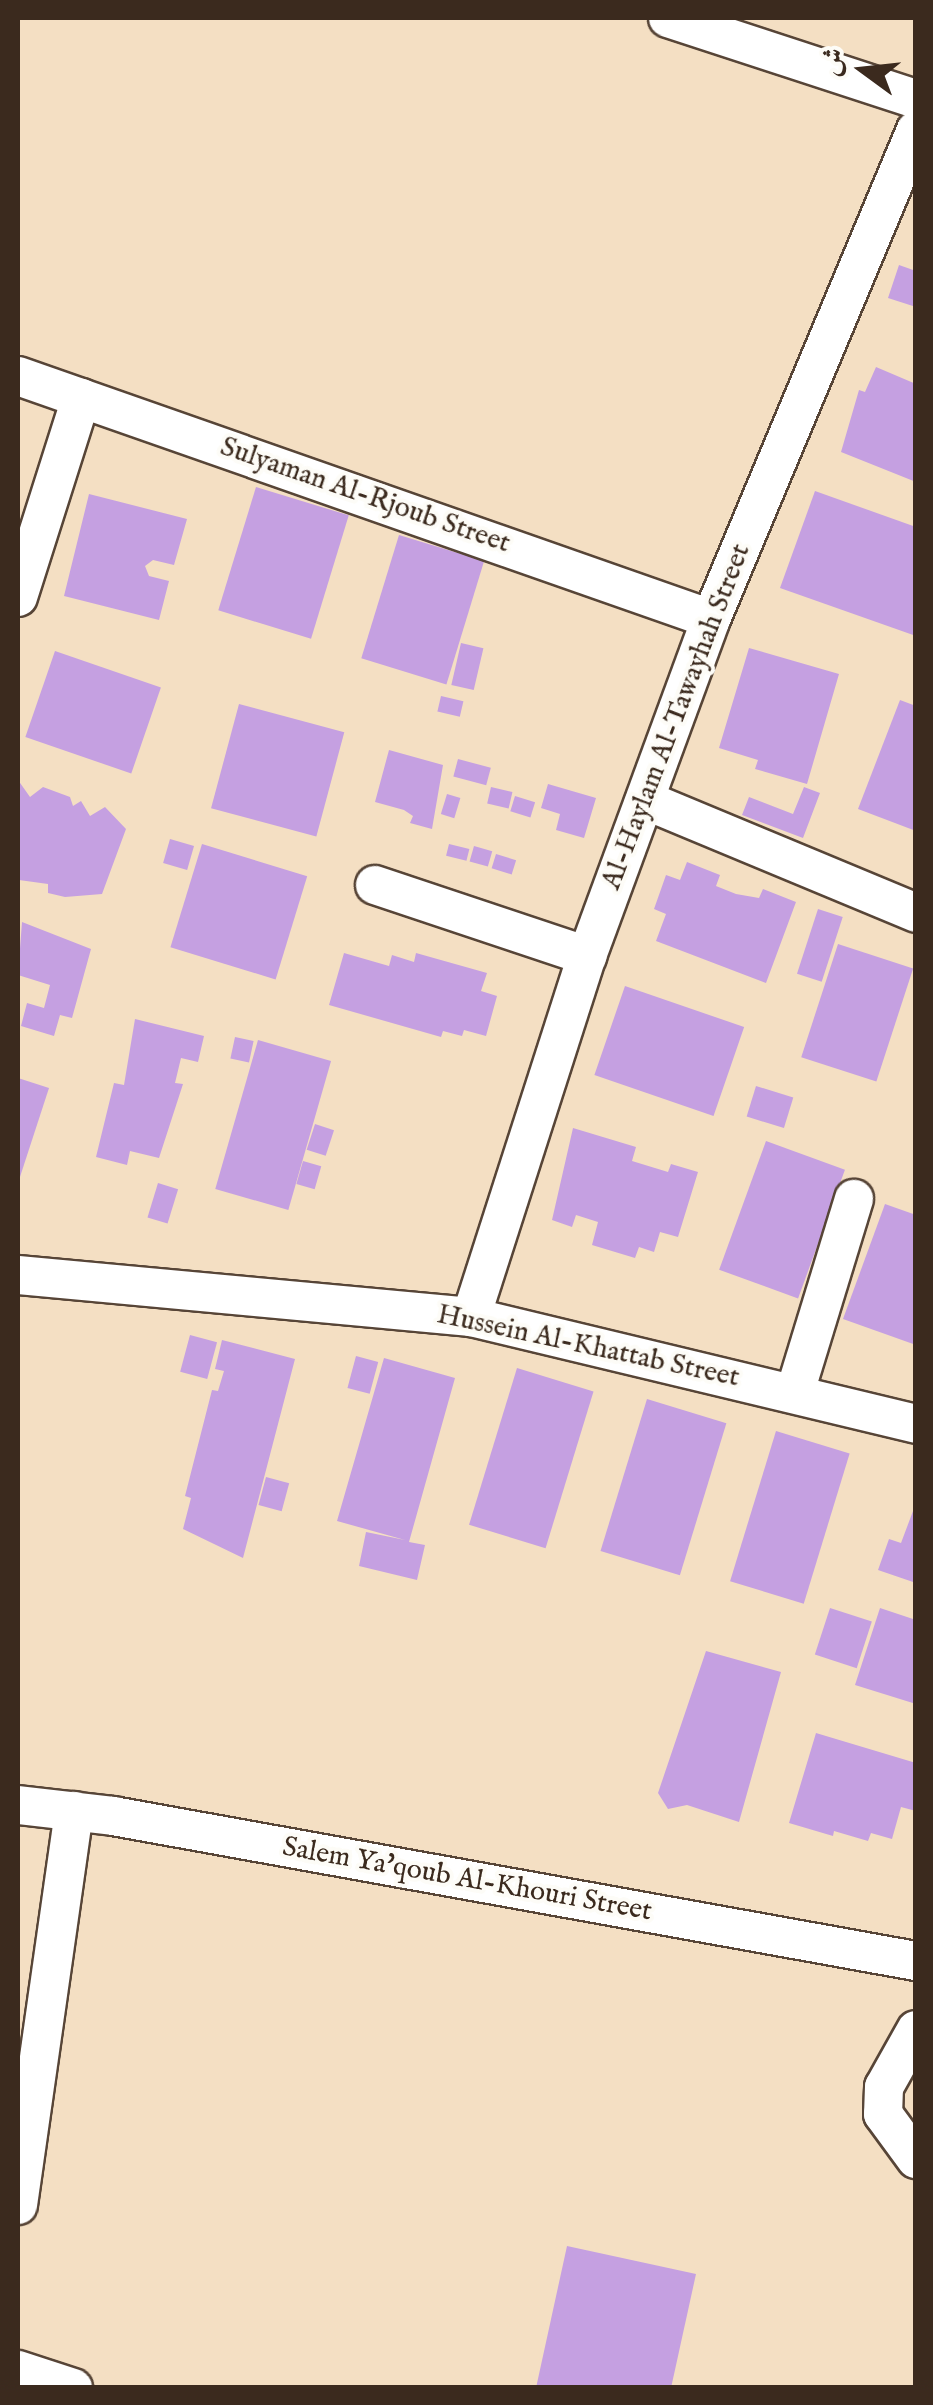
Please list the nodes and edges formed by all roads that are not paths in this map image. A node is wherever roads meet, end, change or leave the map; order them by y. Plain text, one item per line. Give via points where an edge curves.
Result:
1 (668, 18) edge
2 (916, 99) edge
3 (916, 130) edge
4 (18, 376) edge
5 (80, 398) junction
6 (18, 597) edge
7 (711, 619) junction
8 (645, 800) junction
9 (375, 885) dead end
10 (916, 913) edge
11 (588, 956) junction
12 (854, 1198) dead end
13 (18, 1275) edge
14 (471, 1317) junction
15 (795, 1392) junction
16 (916, 1424) edge
17 (18, 1805) edge
18 (74, 1811) junction
19 (916, 1961) edge
20 (916, 2030) edge
21 (916, 2159) edge
22 (18, 2205) edge

1 - 2 street
3 - 7 street, Al-Haylam Al-Tawayhah Street
4 - 5 street, Sulyaman Al-Rjoub Street
5 - 6 street
5 - 7 street, Sulyaman Al-Rjoub Street
7 - 8 street, Al-Haylam Al-Tawayhah Street
8 - 10 street
8 - 11 street, Al-Haylam Al-Tawayhah Street
9 - 11 street
11 - 14 street, Al-Haylam Al-Tawayhah Street
12 - 15 street
13 - 14 street, Hussein Al-Khattab Street
14 - 15 street, Hussein Al-Khattab Street
15 - 16 street, Hussein Al-Khattab Street
17 - 18 street, Salem Ya'qoub Al-Khouri Street
18 - 19 street, Salem Ya'qoub Al-Khouri Street
18 - 22 street
20 - 21 street via 884,2087 883,2114

